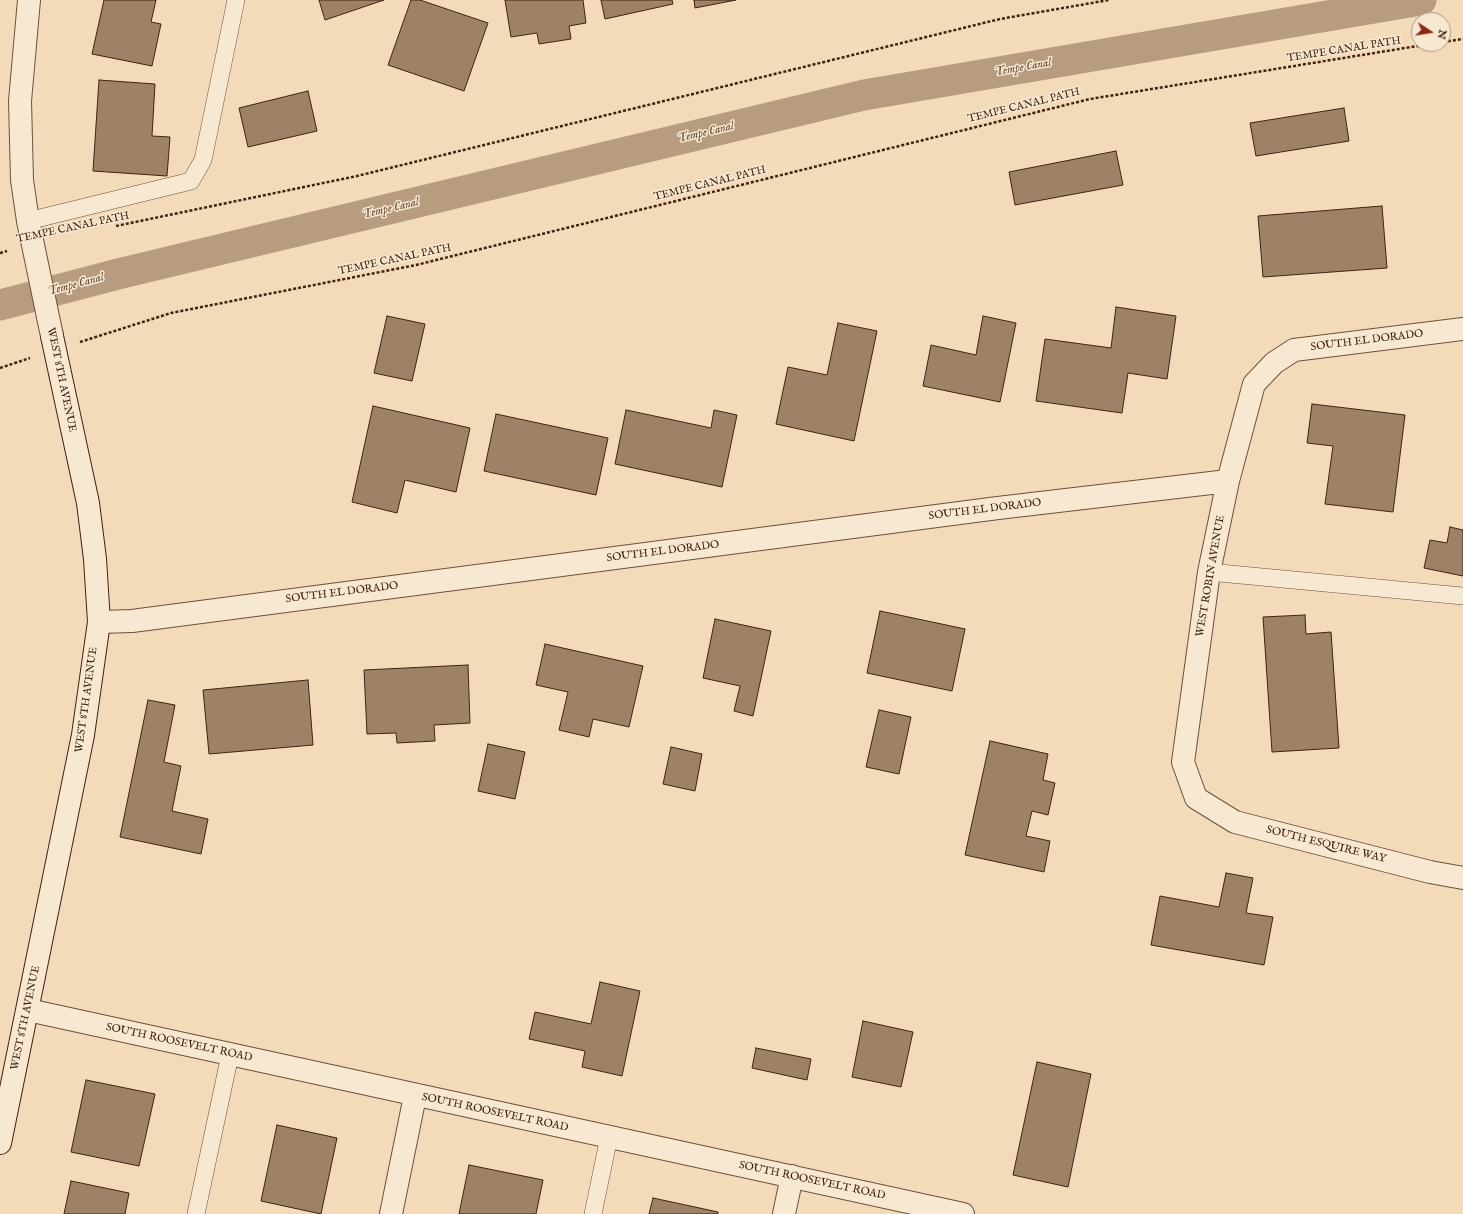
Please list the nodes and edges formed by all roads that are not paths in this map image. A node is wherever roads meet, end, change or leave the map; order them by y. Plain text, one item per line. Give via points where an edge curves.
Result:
1 (29, 0) edge
2 (236, 0) edge
3 (28, 221) junction
4 (1463, 329) edge
5 (1274, 363) joint
6 (1228, 481) junction
7 (1210, 572) junction
8 (1463, 596) edge
9 (99, 622) junction
10 (1196, 798) joint
11 (1463, 878) edge
12 (28, 1010) junction
13 (230, 1055) junction
14 (415, 1096) junction
15 (609, 1137) junction
16 (0, 1143) edge
17 (792, 1176) junction
18 (196, 1214) edge
19 (391, 1214) edge
20 (593, 1214) edge
21 (784, 1214) edge
22 (963, 1214) edge

1 - 3 street, WEST 8TH AVENUE via 20,101 22,180
2 - 3 lane via 204,160 191,182
3 - 9 street, WEST 8TH AVENUE via 88,503
4 - 5 street, SOUTH EL DORADO via 1294,350
5 - 6 street, WEST ROBIN AVENUE via 1254,384
6 - 7 street, WEST ROBIN AVENUE
6 - 9 street, SOUTH EL DORADO via 998,508 132,621
7 - 8 lane
7 - 10 street, WEST ROBIN AVENUE via 1183,762
9 - 12 street, WEST 8TH AVENUE via 83,735
10 - 11 street, SOUTH ESQUIRE WAY via 1235,822 1430,872
12 - 13 street, SOUTH ROOSEVELT ROAD
12 - 16 street, WEST 8TH AVENUE
13 - 14 street, SOUTH ROOSEVELT ROAD
13 - 18 lane
14 - 15 street, SOUTH ROOSEVELT ROAD
14 - 19 street
15 - 17 street, SOUTH ROOSEVELT ROAD
15 - 20 lane
17 - 21 street
17 - 22 street, SOUTH ROOSEVELT ROAD

